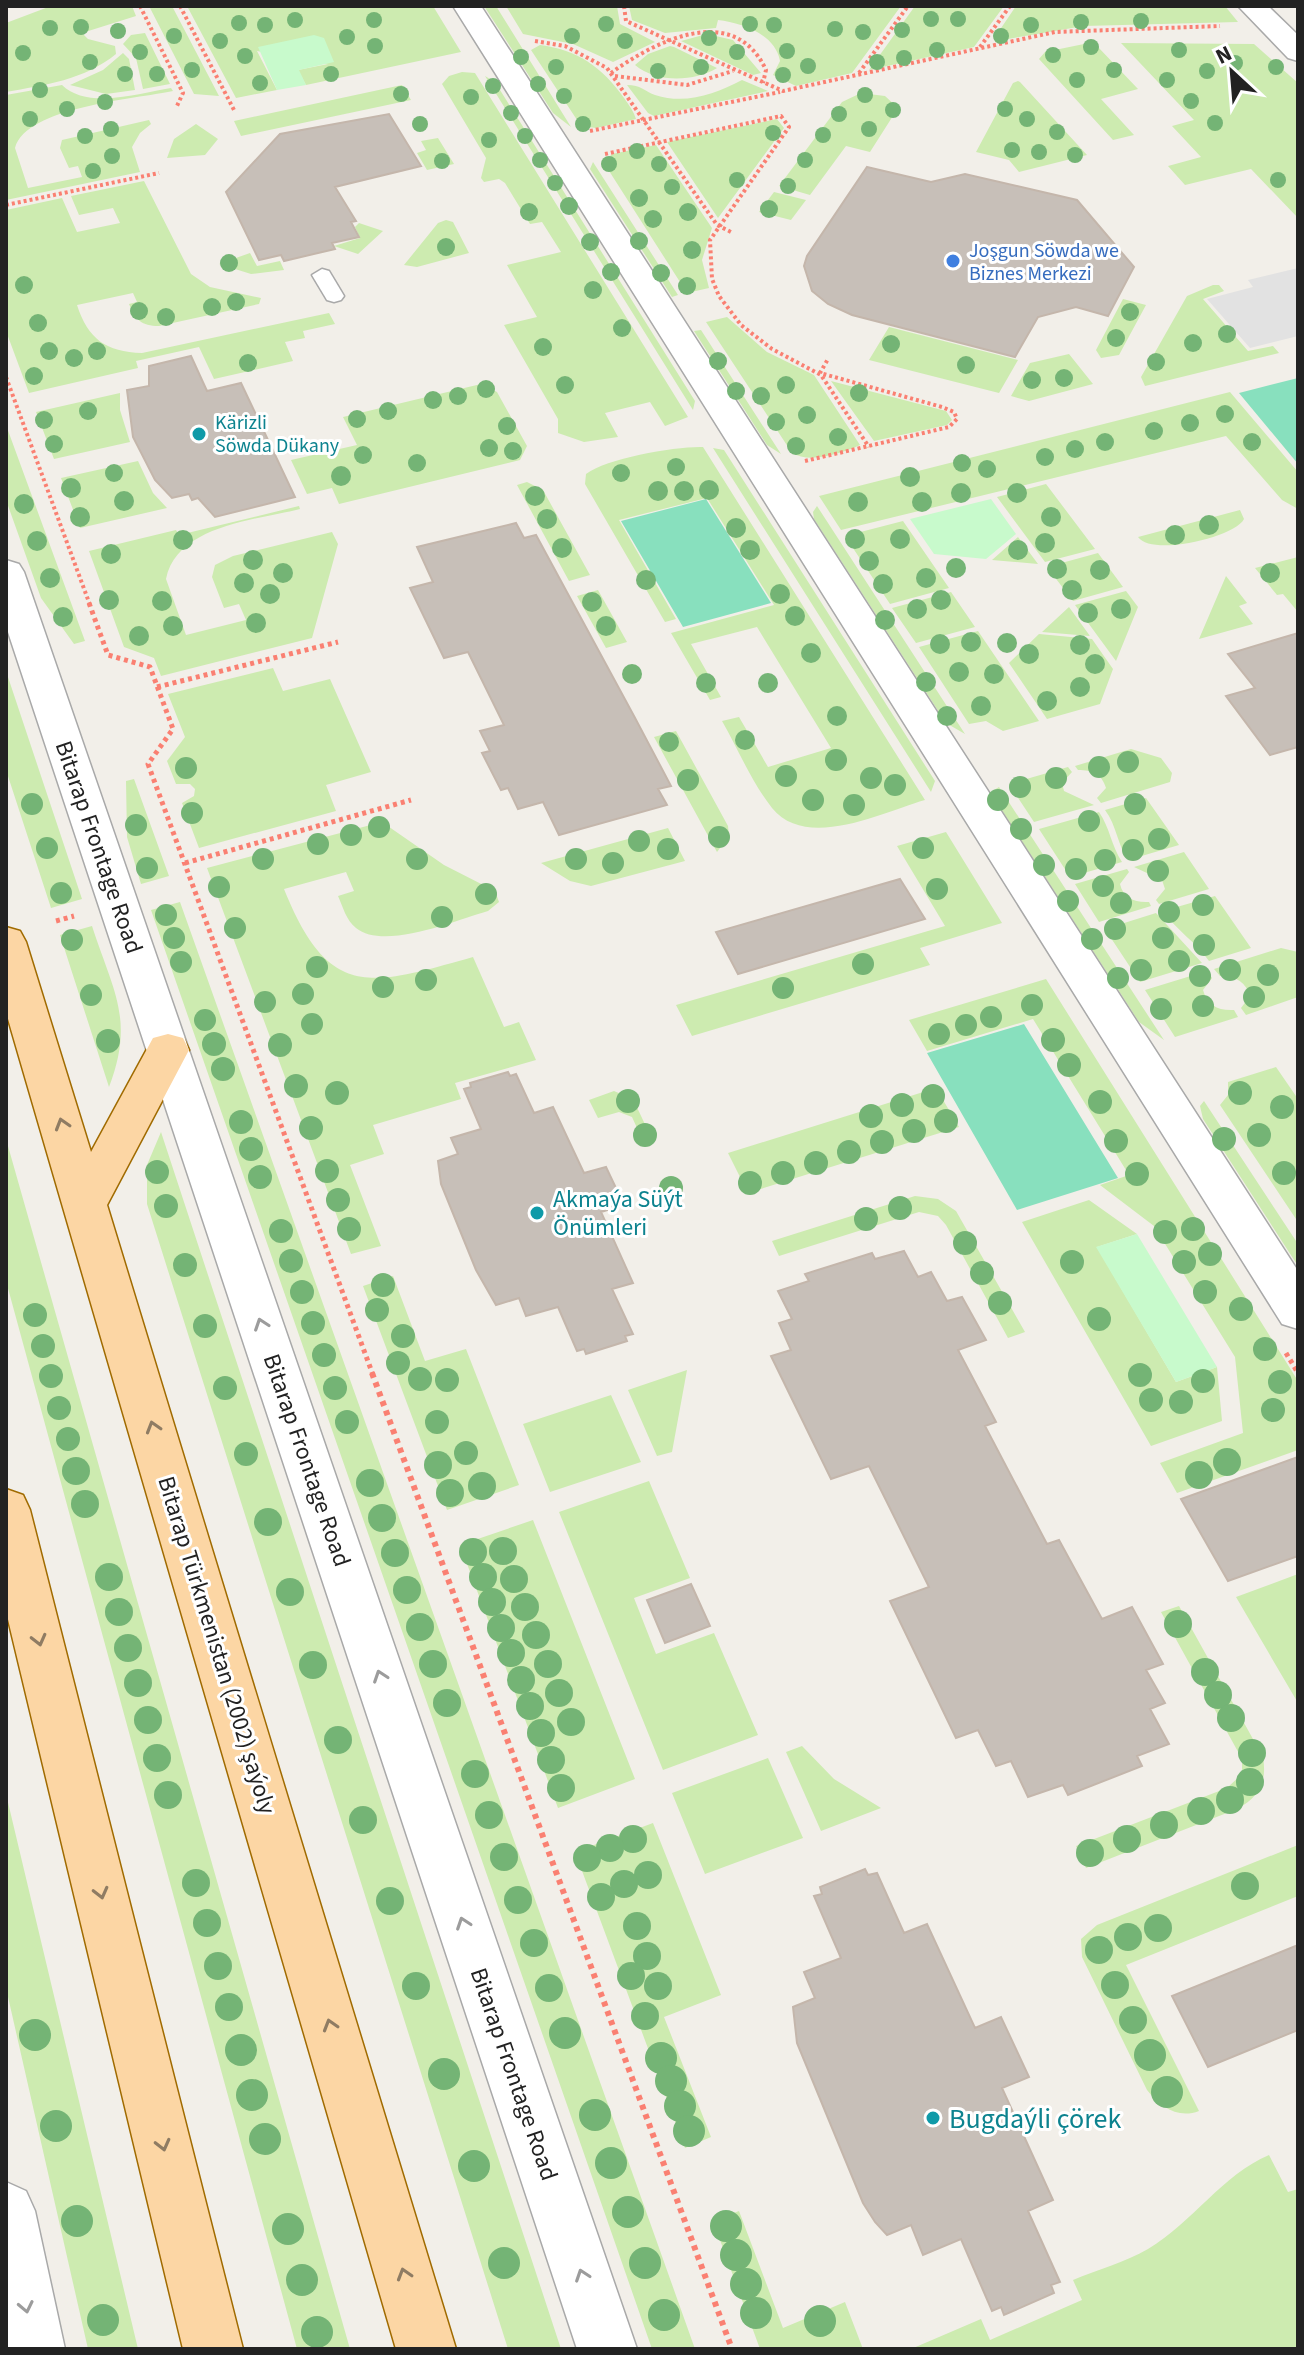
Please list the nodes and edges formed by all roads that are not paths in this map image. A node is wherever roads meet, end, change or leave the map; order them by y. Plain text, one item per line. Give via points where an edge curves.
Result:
1 (467, 6) edge
2 (1252, 6) edge
3 (1298, 52) edge
4 (322, 275) dead end
5 (334, 296) dead end
6 (6, 572) edge
7 (6, 942) edge
8 (168, 1050) junction
9 (86, 1202) junction
10 (1298, 1310) edge
11 (6, 1510) edge
12 (15, 1573) edge
13 (6, 2211) edge
14 (35, 2349) edge
15 (213, 2349) edge
16 (426, 2349) edge
17 (607, 2349) edge

1 - 10 street
2 - 3 street
4 - 5 lane
6 - 8 street, Bitarap Frontage Road
9 -> 7 main road, Bitarap Türkmenistan (2002) şaýoly
8 - 9 main road
17 -> 8 street, Bitarap Frontage Road
16 -> 9 main road, Bitarap Türkmenistan (2002) şaýoly
11 - 12 main road
12 -> 15 main road
13 -> 14 street

